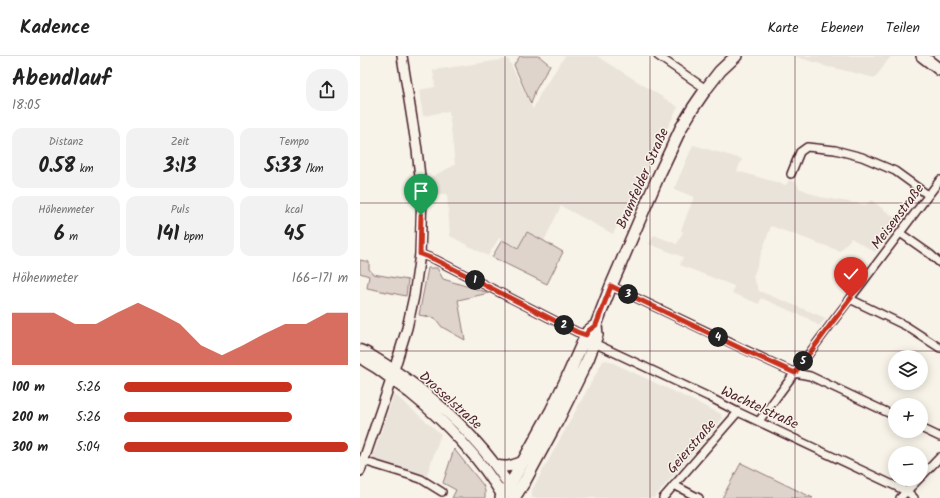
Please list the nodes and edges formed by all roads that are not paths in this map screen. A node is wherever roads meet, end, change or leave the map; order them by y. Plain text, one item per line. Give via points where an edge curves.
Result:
1 (402, 56) edge
2 (658, 56) edge
3 (736, 56) edge
4 (922, 56) edge
5 (940, 70) edge
6 (706, 89) junction
7 (791, 174) dead end
8 (940, 180) edge
9 (928, 195) junction
10 (900, 233) junction
11 (420, 254) junction
12 (940, 263) edge
13 (611, 286) junction
14 (850, 299) junction
15 (596, 325) junction
16 (586, 335) junction
17 (594, 343) junction
18 (940, 348) edge
19 (360, 350) edge
20 (360, 357) edge
21 (795, 373) junction
22 (393, 374) junction
23 (738, 412) junction
24 (888, 413) edge
25 (759, 421) junction
26 (928, 431) edge
27 (940, 437) edge
28 (940, 456) edge
29 (362, 461) edge
30 (522, 462) junction
31 (495, 465) junction
32 (928, 469) edge
33 (360, 471) edge
34 (674, 485) junction
35 (509, 486) junction
36 (913, 486) edge
37 (442, 492) dead end
38 (908, 492) junction
39 (509, 497) edge
40 (663, 498) edge
41 (699, 498) edge
42 (900, 498) edge
43 (914, 498) edge

1 - 11 street via 422,194
2 - 6 street
3 - 6 main road, Bramfelder Straße
4 - 5 main road
6 - 13 main road, Bramfelder Straße via 678,135
7 - 9 street via 800,152 806,148 836,150 862,157 895,171
8 - 9 street, Meisenstraße
9 - 10 street, Meisenstraße
10 - 12 street
10 - 14 street, Meisenstraße
11 - 16 street
11 - 22 street via 407,328
13 - 15 main road, Bramfelder Straße
13 - 21 street
14 - 18 street via 906,326
14 - 21 street, Meisenstraße
15 - 16 main road, Bramfelder Straße
15 - 17 main road, Bramfelder Straße via 597,335
16 - 30 main road, Bramfelder Straße via 551,411
17 - 23 street, Wachtelstraße
17 - 39 main road, Bramfelder Straße via 558,420 525,481
19 - 22 main road, Drosselstraße
20 - 22 main road, Drosselstraße
21 - 24 street via 810,376
21 - 25 street, Meisenstraße
22 - 29 street
22 - 31 main road, Drosselstraße via 429,396 458,422
22 - 39 main road, Drosselstraße via 465,445
23 - 25 street, Wachtelstraße
23 - 34 street, Geierstraße
25 - 38 street, Wachtelstraße
26 - 27 street
28 - 32 street
29 - 33 street
29 - 37 street via 409,475
30 - 31 main road via 509,467
30 - 35 main road, Bramfelder Straße
31 - 35 main road, Drosselstraße
34 - 40 street, Geierstraße
34 - 41 street
35 - 39 main road, Bramfelder Straße
36 - 38 street
38 - 42 street
38 - 43 street, Wachtelstraße

